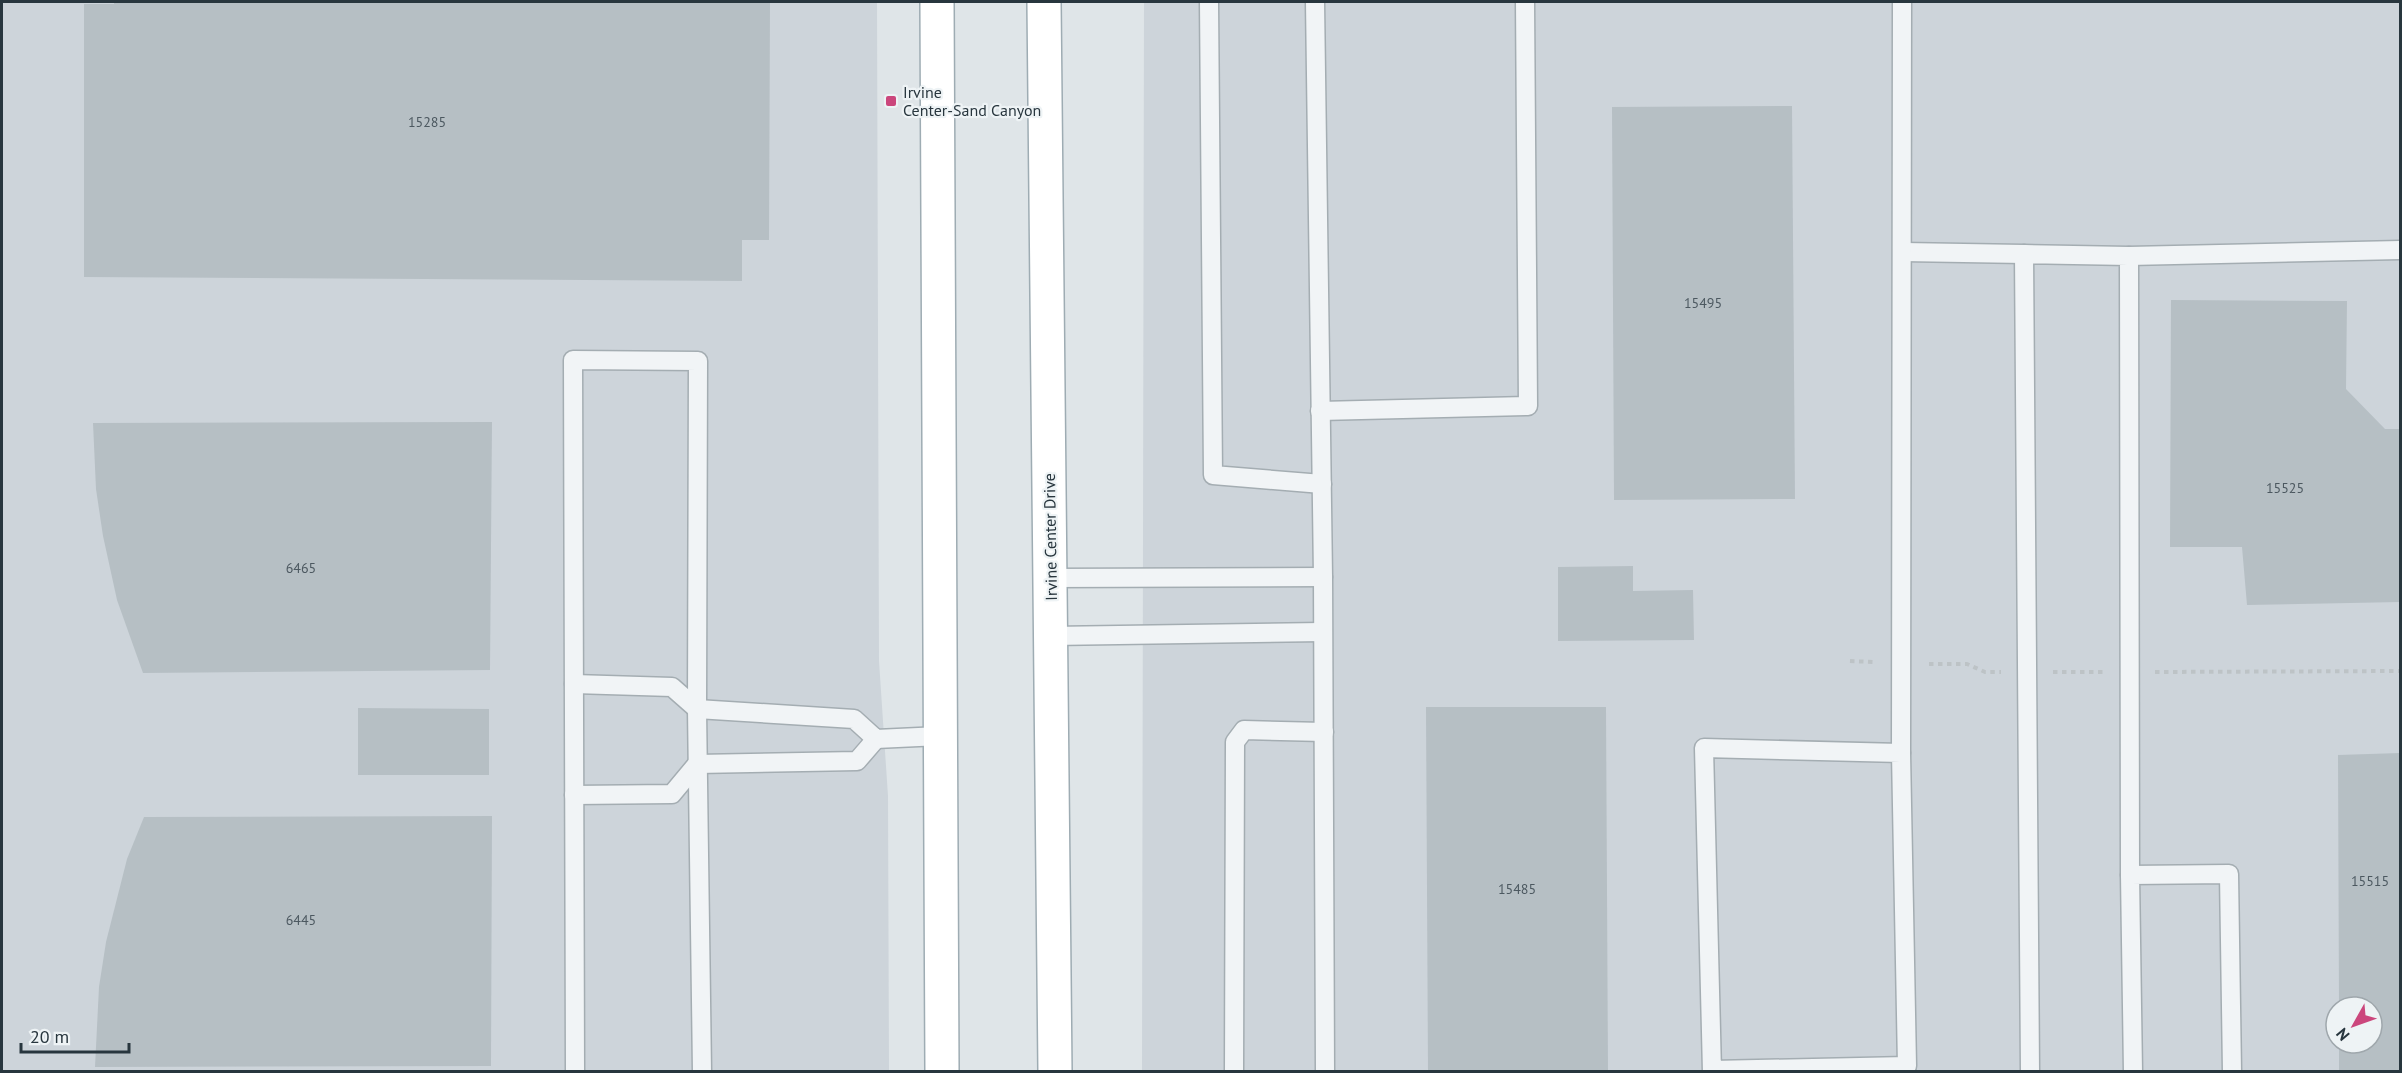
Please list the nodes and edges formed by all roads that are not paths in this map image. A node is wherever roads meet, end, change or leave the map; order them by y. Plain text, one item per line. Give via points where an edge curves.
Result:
1 (937, 2) edge
2 (1044, 2) edge
3 (1209, 2) edge
4 (1315, 2) edge
5 (1525, 2) edge
6 (1902, 2) edge
7 (2400, 250) edge
8 (1903, 252) junction
9 (2024, 254) junction
10 (2129, 256) junction
11 (1320, 411) junction
12 (1322, 484) junction
13 (1323, 577) junction
14 (1050, 578) junction
15 (1322, 632) junction
16 (1051, 636) junction
17 (574, 684) junction
18 (697, 709) junction
19 (1324, 732) junction
20 (940, 736) junction
21 (876, 739) junction
22 (1901, 753) junction
23 (697, 764) junction
24 (574, 795) junction
25 (2130, 875) junction
26 (575, 1071) edge
27 (702, 1071) edge
28 (942, 1071) edge
29 (1055, 1071) edge
30 (1234, 1071) edge
31 (1325, 1071) edge
32 (1712, 1071) edge
33 (2030, 1071) edge
34 (2133, 1071) edge
35 (2232, 1071) edge

1 - 20 main road
2 - 14 main road, Irvine Center Drive
3 - 12 lane via 1213,475
4 - 11 lane
5 - 11 lane via 1528,406
6 - 8 lane
7 - 10 lane
8 - 9 lane
8 - 22 lane
9 - 10 lane
9 - 33 lane
10 - 25 lane
11 - 12 lane
12 - 13 lane
13 - 14 lane
13 - 15 lane
14 - 16 main road, Irvine Center Drive
15 - 16 lane
15 - 19 lane
16 - 29 main road, Irvine Center Drive
17 - 18 lane via 672,687
17 - 18 lane via 573,360 698,361
17 - 24 lane
18 - 21 lane via 854,719
18 - 23 lane
19 - 30 lane via 1244,730 1235,742
19 - 31 lane
20 - 21 lane
20 - 28 main road
21 - 23 lane via 857,761
22 - 32 lane via 1907,1066
22 - 32 lane via 1704,748
23 - 24 lane via 672,794
23 - 27 lane
24 - 26 lane
25 - 34 lane
25 - 35 lane via 2229,874

